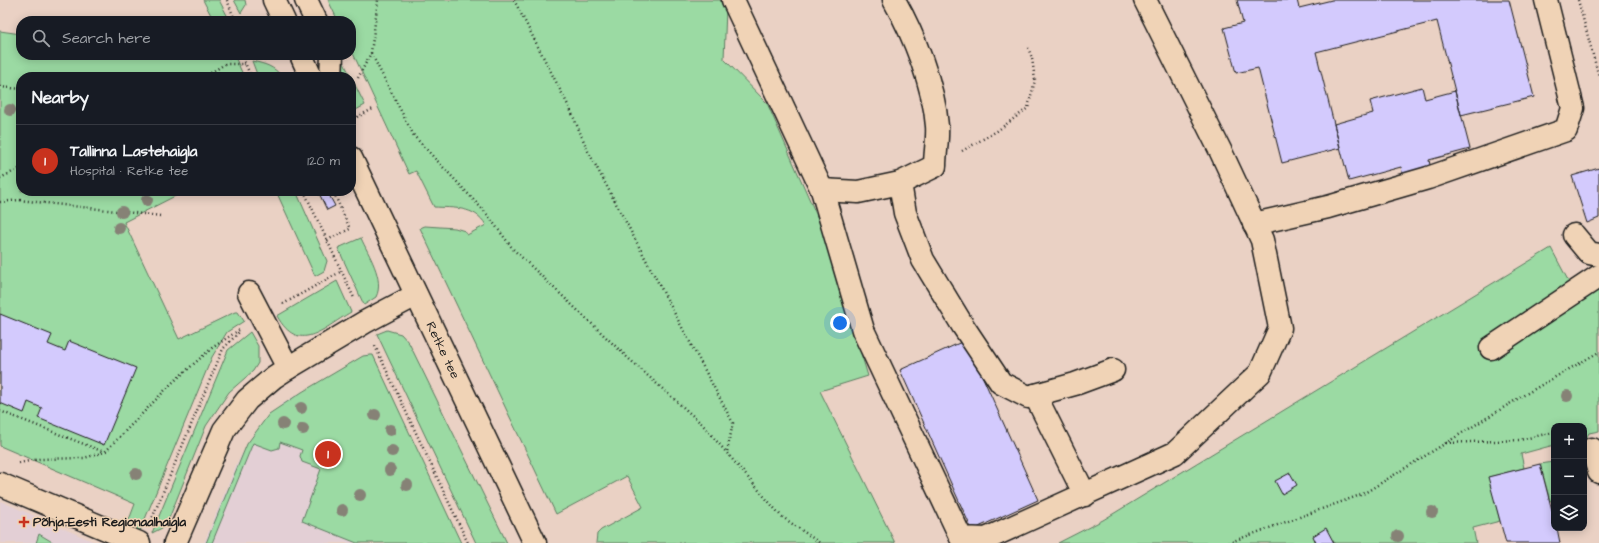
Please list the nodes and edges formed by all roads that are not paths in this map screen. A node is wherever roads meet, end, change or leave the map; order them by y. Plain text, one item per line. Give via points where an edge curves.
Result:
1 (274, 0) edge
2 (306, 0) edge
3 (733, 0) edge
4 (894, 0) edge
5 (1144, 0) edge
6 (1546, 0) edge
7 (282, 16) edge
8 (314, 16) edge
9 (303, 60) edge
10 (332, 60) edge
11 (309, 72) edge
12 (331, 72) edge
13 (356, 169) edge
14 (900, 183) junction
15 (822, 190) junction
16 (1254, 224) junction
17 (1574, 235) dead end
18 (1599, 254) edge
19 (1599, 276) edge
20 (249, 293) dead end
21 (416, 295) junction
22 (1491, 348) dead end
23 (288, 368) junction
24 (1113, 370) dead end
25 (1035, 395) junction
26 (1592, 449) dead end
27 (1599, 472) edge
28 (0, 484) edge
29 (1085, 495) junction
30 (144, 535) edge
31 (175, 543) edge
32 (535, 543) edge

1 - 7 street
2 - 8 street
3 - 15 street
4 - 14 street via 906,21 927,75 937,127 935,166
5 - 16 street via 1221,152
6 - 16 street via 1573,108 1566,130 1428,178 1328,207
9 - 11 street
10 - 12 street
13 - 21 street, Retke tee
14 - 15 street via 858,192
14 - 25 street via 905,213 923,260 963,326 1001,383 1028,397
15 - 29 street via 863,330 961,538 986,540
16 - 29 street via 1262,240 1280,328 1260,373 1175,453
17 - 18 street via 1589,253
19 - 22 street
20 - 23 street
21 - 23 street
21 - 32 street, Retke tee
23 - 31 street via 247,400 224,430
24 - 25 street
25 - 29 street
26 - 27 street
28 - 30 street

